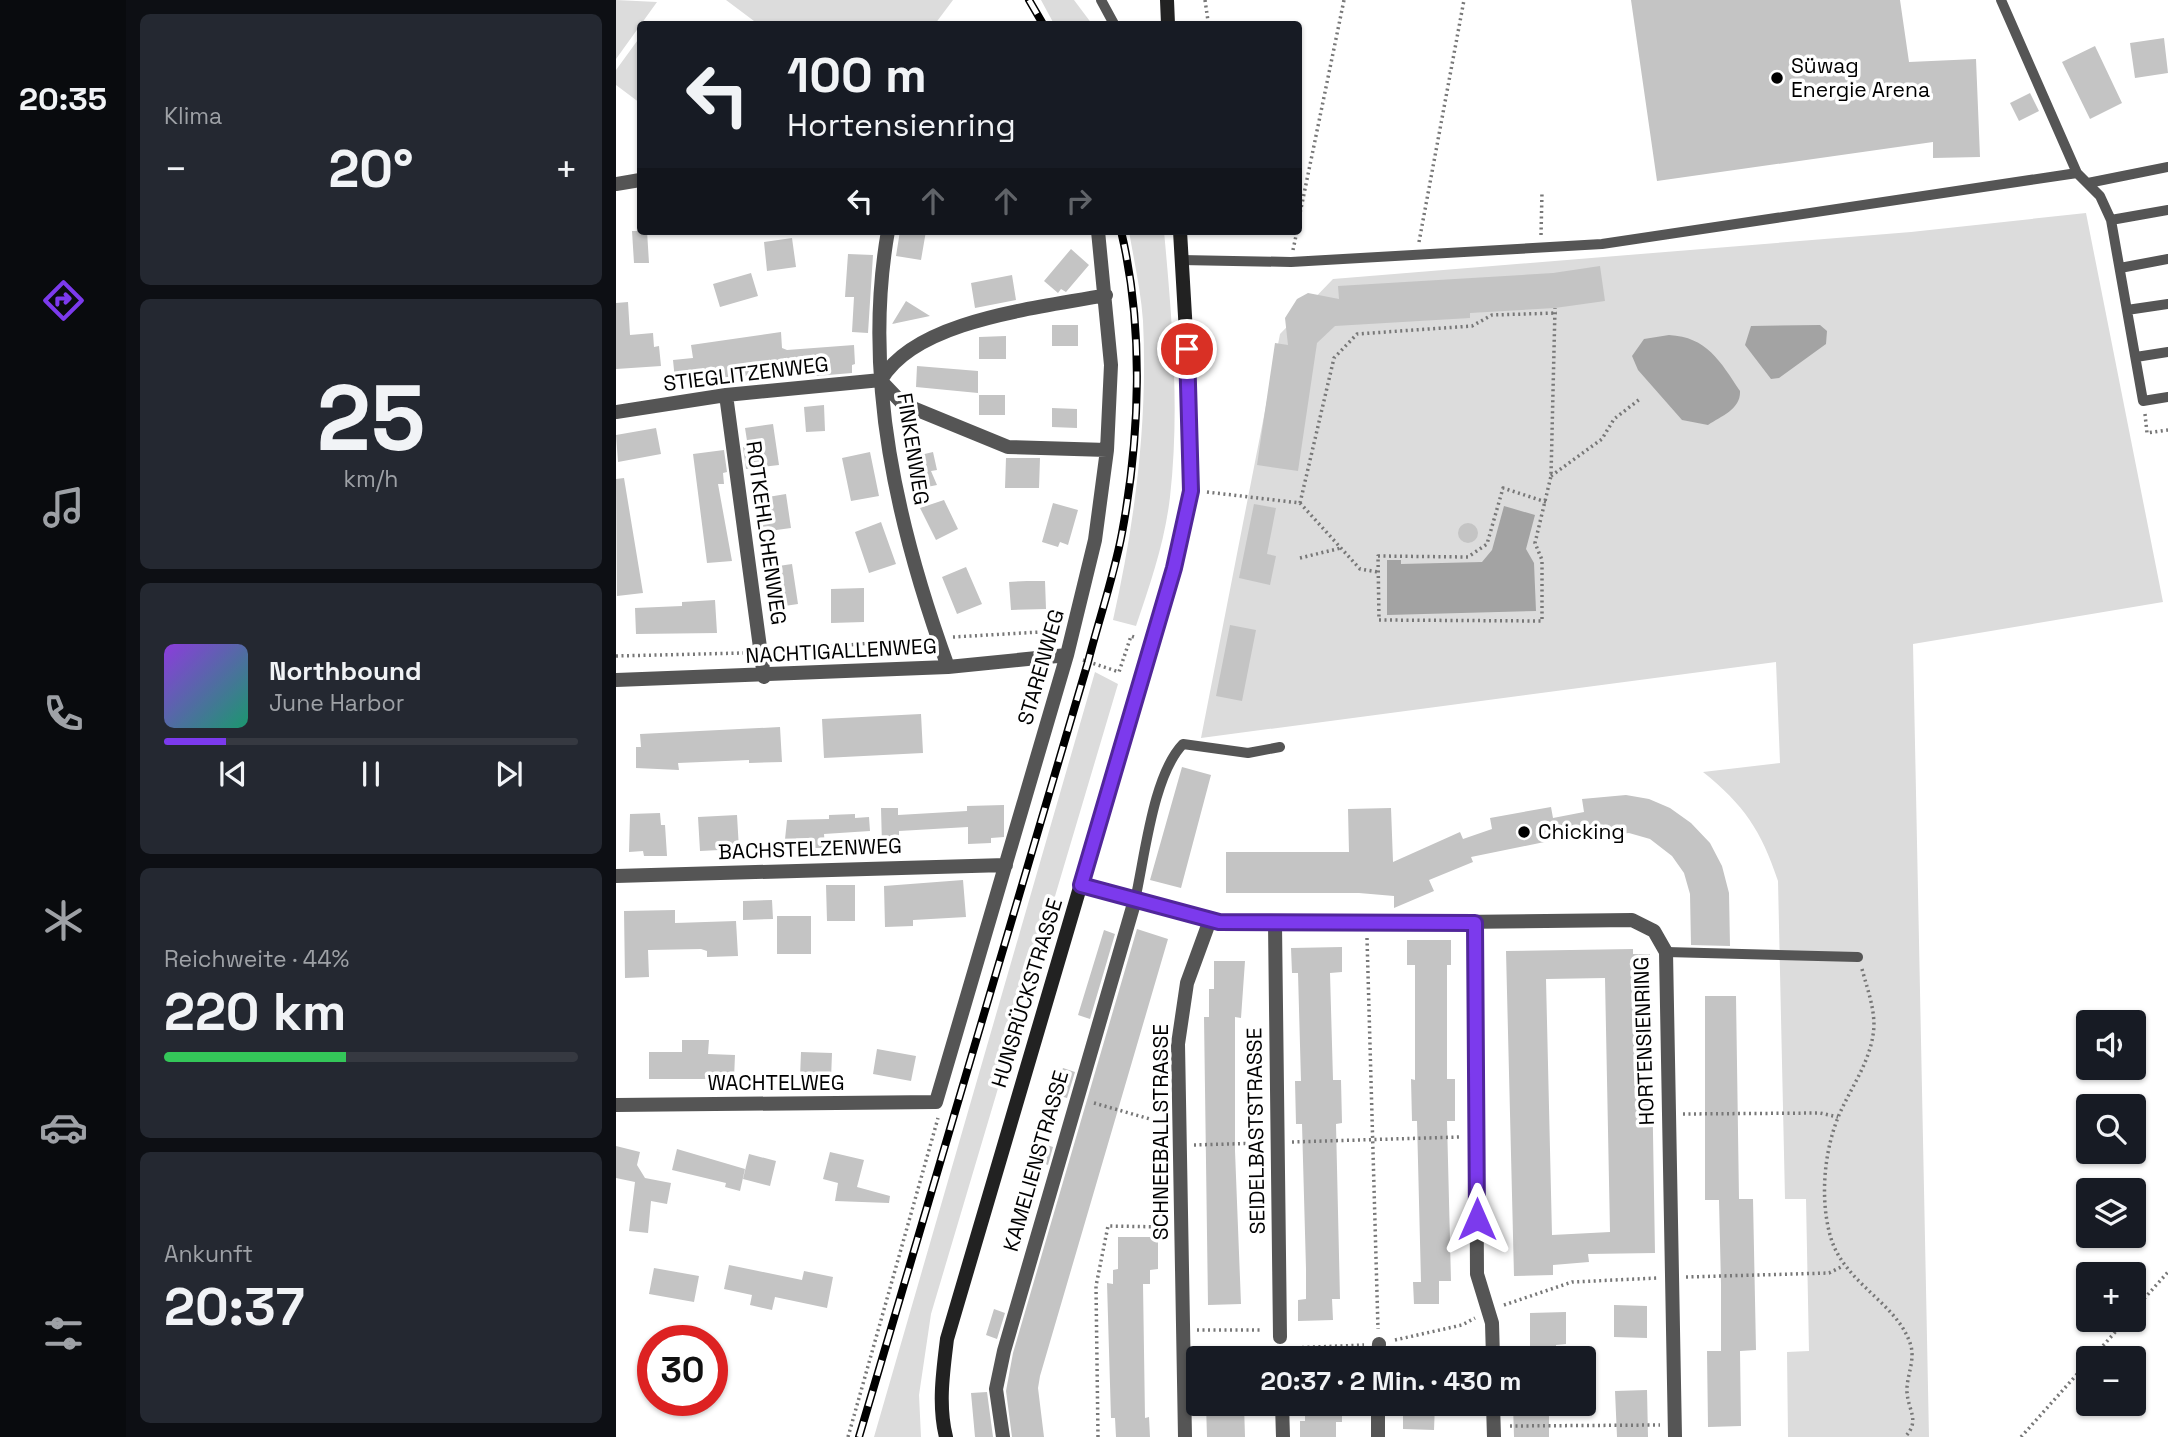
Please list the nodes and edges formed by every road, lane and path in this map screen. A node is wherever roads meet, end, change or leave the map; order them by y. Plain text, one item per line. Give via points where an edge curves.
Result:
1 (1101, 0) edge
2 (1167, 0) edge
3 (1206, 0) edge
4 (1344, 0) edge
5 (1464, 0) edge
6 (2001, 0) edge
7 (1112, 21) edge
8 (1168, 21) edge
9 (1208, 21) dead end
10 (2168, 167) edge
11 (2077, 173) junction
12 (637, 180) edge
13 (2088, 183) junction
14 (616, 184) edge
15 (1542, 192) dead end
16 (1302, 204) edge
17 (2168, 210) edge
18 (2110, 219) junction
19 (887, 235) edge
20 (1098, 235) edge
21 (1180, 235) edge
22 (1541, 247) junction
23 (1417, 255) junction
24 (2168, 259) edge
25 (1181, 260) junction
26 (2120, 268) junction
27 (1106, 295) junction
28 (2168, 304) edge
29 (2127, 310) junction
30 (2168, 352) edge
31 (2136, 357) junction
32 (881, 380) junction
33 (726, 395) junction
34 (2168, 397) edge
35 (1640, 399) dead end
36 (616, 412) edge
37 (2168, 430) edge
38 (2147, 433) dead end
39 (1107, 450) junction
40 (1551, 476) junction
41 (1191, 491) junction
42 (1546, 502) junction
43 (1300, 503) junction
44 (1341, 548) junction
45 (1300, 558) dead end
46 (1378, 572) junction
47 (1074, 630) junction
48 (937, 638) junction
49 (1152, 643) junction
50 (761, 652) junction
51 (1068, 655) junction
52 (616, 656) edge
53 (948, 667) junction
54 (764, 677) junction
55 (616, 680) edge
56 (1280, 747) dead end
57 (1006, 864) junction
58 (616, 876) edge
59 (1081, 885) junction
60 (1135, 900) junction
61 (1210, 920) junction
62 (1366, 922) junction
63 (1475, 923) junction
64 (1275, 924) junction
65 (1665, 952) junction
66 (1858, 957) joint
67 (1075, 1097) junction
68 (936, 1102) junction
69 (616, 1105) edge
70 (1668, 1114) junction
71 (1838, 1117) junction
72 (1181, 1128) junction
73 (1477, 1136) junction
74 (1374, 1140) junction
75 (1278, 1143) junction
76 (1181, 1145) junction
77 (1182, 1227) junction
78 (1843, 1266) junction
79 (2168, 1272) edge
80 (1671, 1277) junction
81 (2146, 1297) edge
82 (1489, 1310) junction
83 (1182, 1330) junction
84 (2115, 1332) edge
85 (1280, 1338) junction
86 (1340, 1346) edge
87 (1378, 1346) edge
88 (1394, 1346) edge
89 (1492, 1346) edge
90 (2103, 1346) edge
91 (2076, 1376) edge
92 (1282, 1416) edge
93 (1378, 1416) edge
94 (1675, 1431) edge
95 (1494, 1432) edge
96 (848, 1437) edge
97 (946, 1437) edge
98 (1003, 1437) edge
99 (1098, 1437) edge
100 (1185, 1437) edge
101 (1283, 1437) edge
102 (1378, 1437) edge
103 (1905, 1437) edge
104 (2021, 1437) edge

1 - 7 lane
2 - 8 main road
3 - 9 path
4 - 16 path
5 - 23 path
6 - 11 lane
10 - 13 lane
11 - 13 lane
11 - 22 lane via 1602,244
12 - 14 street
13 - 18 lane via 2101,196
15 - 22 path
17 - 18 lane
18 - 26 lane
19 - 32 street, FINKENWEG via 881,271
20 - 27 street, STARENWEG
21 - 25 main road, HUNSRÜCKSTRASSE
22 - 23 lane
23 - 25 lane via 1291,262
24 - 26 lane
25 - 41 main road, HUNSRÜCKSTRASSE
26 - 29 lane
27 - 32 street via 991,318 932,337 898,358
27 - 39 street, STARENWEG via 1111,365
28 - 29 lane
29 - 31 lane
30 - 31 lane
31 - 34 lane via 2143,401
32 - 33 street, STIEGLITZENWEG
32 - 39 street via 903,404 1008,447
32 - 48 street, FINKENWEG via 891,465 914,569
33 - 36 street, STIEGLITZENWEG
33 - 50 street, ROTKEHLCHENWEG
35 - 40 path via 1614,419 1602,439
37 - 38 path
39 - 47 street, STARENWEG via 1095,540
40 - 42 path
40 - 43 path via 1556,311 1492,315 1472,326 1357,334 1334,358
41 - 43 path
41 - 49 main road, HUNSRÜCKSTRASSE
42 - 46 path via 1503,488 1487,544 1468,557 1378,556
42 - 46 path via 1535,544 1542,559 1542,621 1379,620
43 - 44 path
44 - 45 path
44 - 46 path via 1360,569
47 - 48 path
47 - 51 street, STARENWEG
48 - 50 path
48 - 53 street, FINKENWEG
49 - 51 path via 1131,636 1119,672
49 - 59 main road, HUNSRÜCKSTRASSE
50 - 52 path
50 - 54 street, ROTKEHLCHENWEG
51 - 53 street, NACHTIGALLENWEG
51 - 57 street, STARENWEG
53 - 54 street, NACHTIGALLENWEG
54 - 55 street, NACHTIGALLENWEG
56 - 60 lane via 1248,753 1183,744 1177,750 1163,775
57 - 58 street, BACHSTELZENWEG
57 - 68 street, STARENWEG
59 - 60 street, HORTENSIENRING
59 - 97 main road, HUNSRÜCKSTRASSE via 947,1339 942,1379
60 - 61 street, HORTENSIENRING
60 - 67 street, KAMELIENSTRASSE
61 - 64 street, HORTENSIENRING
61 - 72 street, SCHNEEBALLSTRASSE via 1187,983 1181,1016
62 - 63 street, HORTENSIENRING
62 - 64 street, HORTENSIENRING
62 - 74 path
63 - 65 street, HORTENSIENRING via 1632,920 1654,931
63 - 73 street
64 - 75 street, SEIDELBASTSTRASSE
65 - 66 lane
65 - 70 street, HORTENSIENRING
66 - 71 path via 1874,1027 1862,1073
67 - 72 path
67 - 98 street, KAMELIENSTRASSE via 1004,1350 996,1389
68 - 69 street, WACHTELWEG
68 - 96 path via 940,1112
70 - 71 path via 1820,1113
70 - 80 street, HORTENSIENRING
71 - 78 path via 1825,1180 1825,1208
72 - 76 street, SCHNEEBALLSTRASSE
73 - 74 path
73 - 82 street via 1477,1274
74 - 75 path
74 - 87 path
75 - 76 path
75 - 85 street, SEIDELBASTSTRASSE
76 - 77 street, SCHNEEBALLSTRASSE
77 - 83 street, SCHNEEBALLSTRASSE
77 - 99 path via 1108,1226 1096,1286
78 - 80 path via 1829,1273
78 - 103 path via 1900,1325 1910,1344 1913,1358 1907,1395 1914,1417 1913,1429
79 - 81 path
80 - 82 path via 1572,1282
80 - 94 street, HORTENSIENRING
82 - 88 path via 1462,1325
82 - 89 street
83 - 85 path
83 - 100 street, SCHNEEBALLSTRASSE
84 - 90 path
85 - 86 path
91 - 104 path
92 - 101 street
93 - 102 street
94 - 95 path

